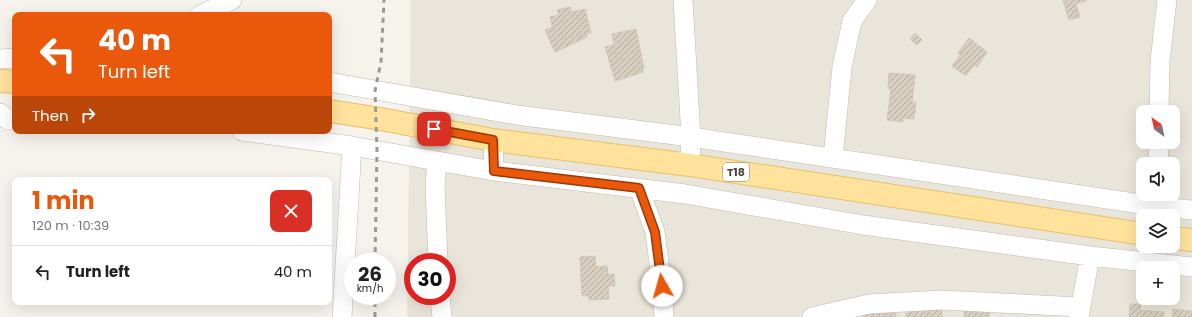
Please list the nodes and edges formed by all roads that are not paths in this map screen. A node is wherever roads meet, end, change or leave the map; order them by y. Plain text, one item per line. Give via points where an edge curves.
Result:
1 (683, 0) edge
2 (867, 0) edge
3 (1167, 0) edge
4 (222, 2) edge
5 (205, 12) edge
6 (12, 58) edge
7 (0, 59) edge
8 (0, 81) edge
9 (12, 82) edge
10 (332, 83) edge
11 (1159, 105) edge
12 (332, 111) edge
13 (0, 113) edge
14 (12, 120) edge
15 (264, 134) edge
16 (691, 137) junction
17 (493, 140) junction
18 (352, 146) junction
19 (833, 158) junction
20 (436, 161) junction
21 (690, 166) junction
22 (494, 171) junction
23 (639, 188) junction
24 (1136, 197) edge
25 (1163, 201) edge
26 (1192, 210) edge
27 (1136, 233) edge
28 (1180, 239) edge
29 (1192, 240) edge
30 (438, 253) edge
31 (1090, 256) junction
32 (1192, 267) edge
33 (441, 305) edge
34 (1079, 312) edge
35 (342, 317) edge
36 (442, 317) edge
37 (664, 317) edge
38 (812, 317) edge

1 - 16 street
2 - 19 street via 852,21 842,67
3 - 11 street via 1160,61
4 - 5 street
6 - 7 street
8 - 9 main road
10 - 16 street via 517,115
12 - 17 main road, T18
13 - 14 street via 8,120
15 - 18 street
16 - 19 street
16 - 21 street
17 - 21 main road, T18
17 - 22 street
18 - 20 street
18 - 35 street
19 - 24 street
20 - 22 street
20 - 30 street
21 - 27 main road, T18
22 - 23 street
23 - 31 street via 863,224
23 - 37 street via 655,232
25 - 26 street
28 - 29 main road
31 - 32 street
31 - 34 street
33 - 36 street
34 - 38 street via 941,300 869,304

